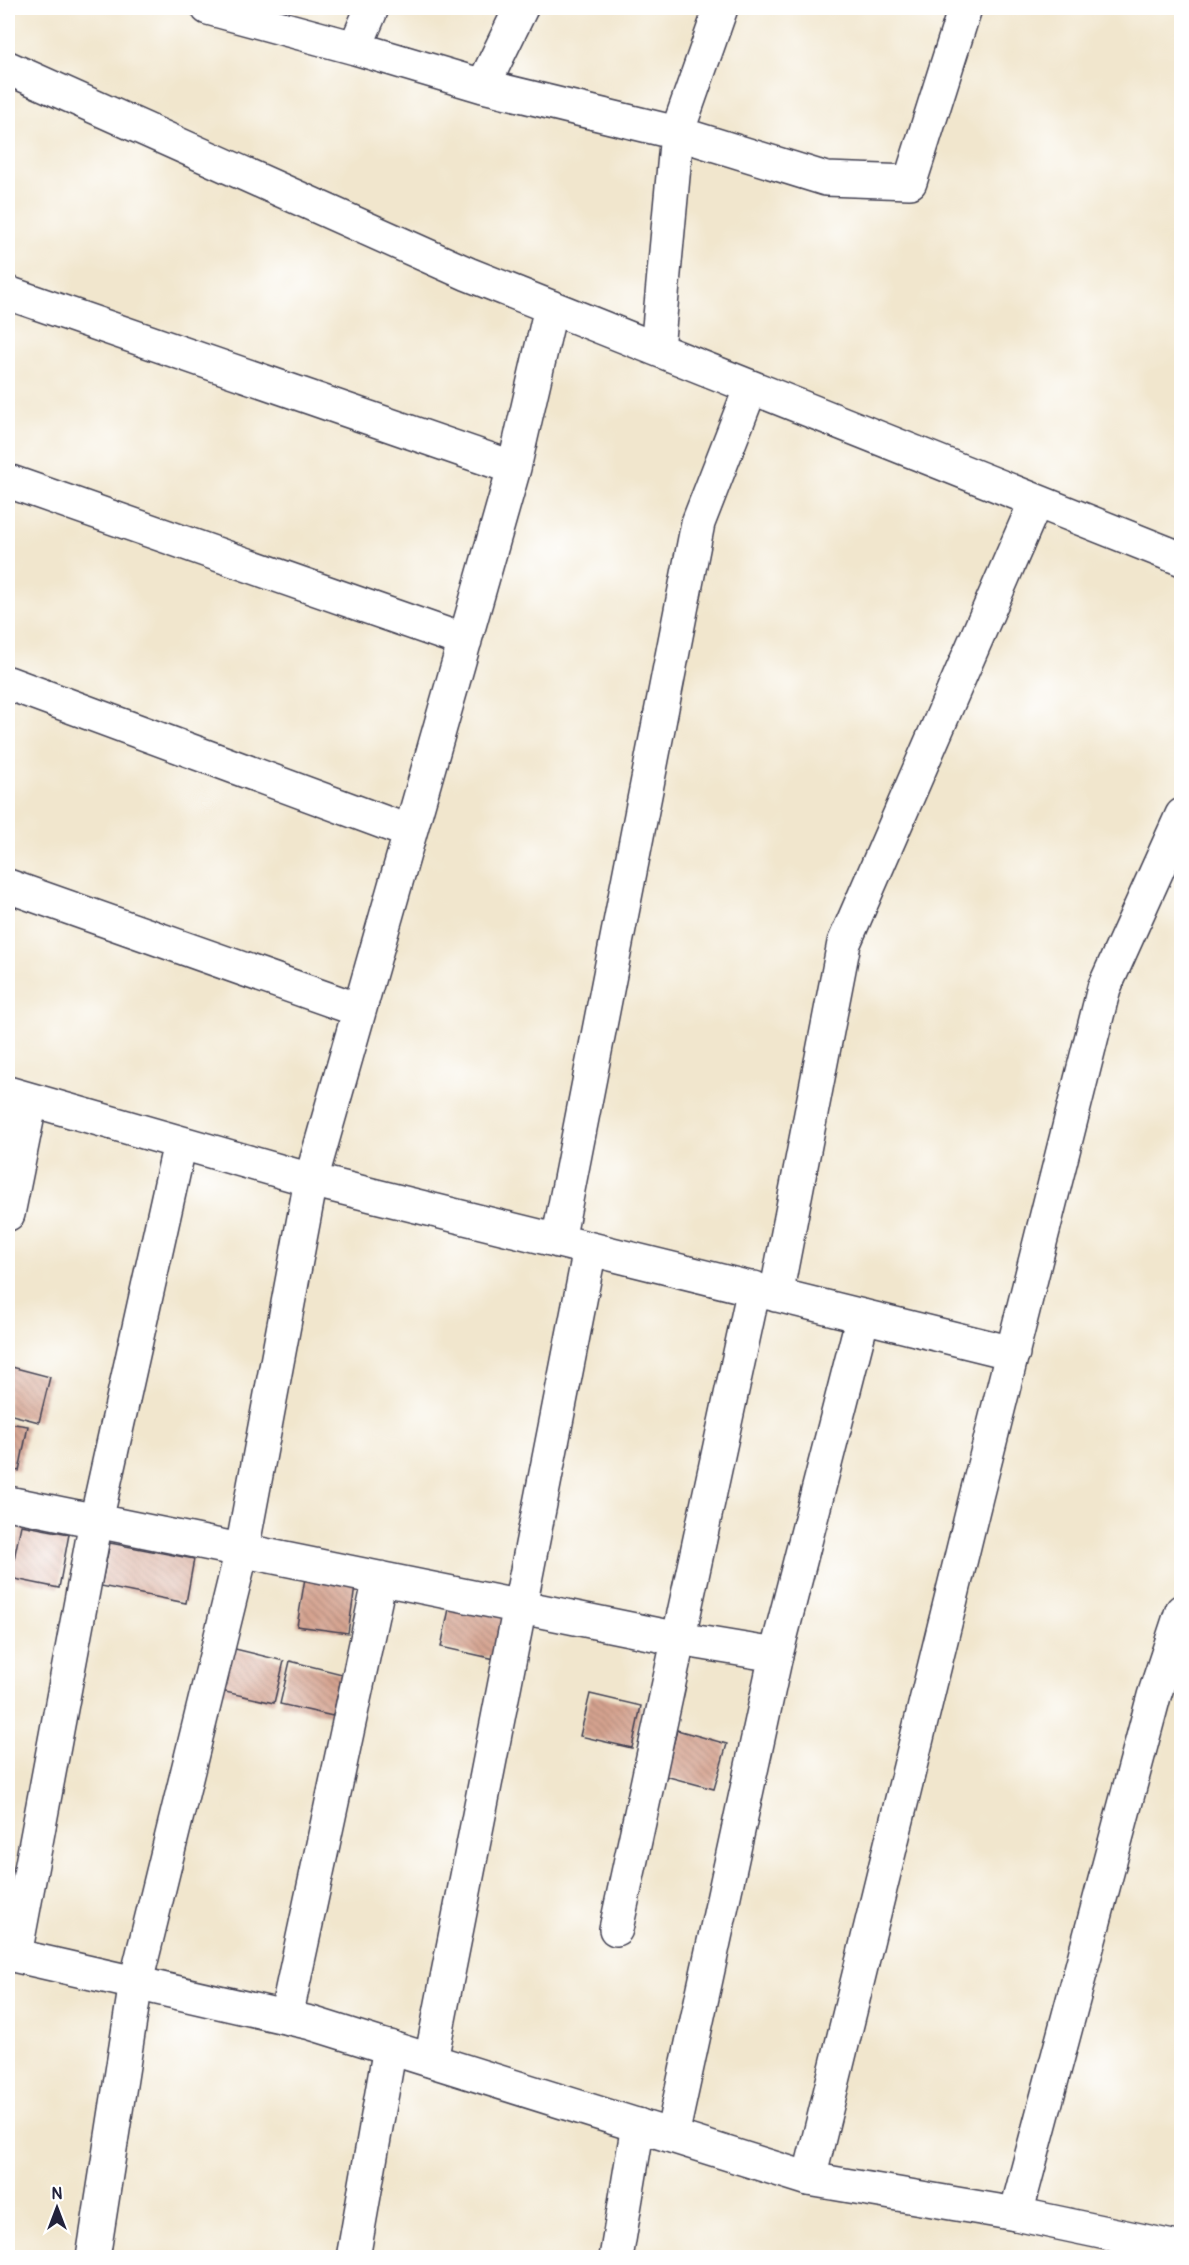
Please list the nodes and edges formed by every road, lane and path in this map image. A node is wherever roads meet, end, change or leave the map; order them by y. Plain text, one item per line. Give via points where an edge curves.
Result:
1 (208, 8) edge
2 (372, 8) edge
3 (521, 8) edge
4 (721, 8) edge
5 (965, 8) edge
6 (244, 12) edge
7 (355, 48) junction
8 (8, 68) edge
9 (483, 86) junction
10 (677, 133) junction
11 (8, 293) edge
12 (551, 307) junction
13 (657, 349) junction
14 (751, 387) junction
15 (514, 468) junction
16 (8, 481) edge
17 (1036, 501) junction
18 (1182, 559) edge
19 (465, 641) junction
20 (8, 683) edge
21 (1182, 815) edge
22 (410, 832) junction
23 (8, 886) edge
24 (359, 1010) junction
25 (19, 1096) edge
26 (180, 1143) junction
27 (311, 1180) junction
28 (8, 1214) edge
29 (558, 1241) junction
30 (590, 1249) junction
31 (765, 1292) junction
32 (863, 1316) junction
33 (1012, 1353) junction
34 (8, 1503) edge
35 (96, 1521) junction
36 (242, 1550) junction
37 (380, 1578) junction
38 (520, 1607) junction
39 (1182, 1611) edge
40 (679, 1639) junction
41 (776, 1655) junction
42 (616, 1929) dead end
43 (11, 1954) edge
44 (135, 1982) junction
45 (286, 2017) junction
46 (390, 2048) junction
47 (431, 2060) junction
48 (638, 2125) junction
49 (672, 2136) junction
50 (809, 2179) junction
51 (1016, 2214) junction
52 (1182, 2250) edge
53 (93, 2258) edge
54 (353, 2258) edge
55 (616, 2258) edge

1 - 6 street
2 - 7 street
3 - 9 street
4 - 10 street
5 - 10 street via 910,182 826,179
6 - 7 street
7 - 9 street
8 - 12 street via 468,274
9 - 10 street
10 - 13 street
11 - 15 street
12 - 13 street
12 - 15 street
13 - 14 street
14 - 17 street
14 - 29 street via 698,523
15 - 19 street
16 - 19 street
17 - 18 street
17 - 31 street via 844,943
19 - 22 street
20 - 22 street
21 - 33 street via 1104,988
22 - 24 street
23 - 24 street
24 - 27 street
25 - 26 street
25 - 28 street
26 - 27 street
26 - 35 street
27 - 29 street
27 - 36 street
29 - 30 street
30 - 31 street
30 - 38 street
31 - 32 street
31 - 40 street
32 - 33 street
32 - 41 street
33 - 50 street
34 - 35 street
35 - 36 street
35 - 43 street
36 - 37 street
36 - 44 street
37 - 38 street
37 - 45 street
38 - 40 street
38 - 47 street
39 - 51 street via 1154,1696
40 - 41 street
40 - 42 street
41 - 49 street
43 - 44 street
44 - 45 street
44 - 53 street
45 - 46 street
46 - 47 street
46 - 54 street
47 - 48 street
48 - 49 street
48 - 55 street
49 - 50 street
50 - 51 street
51 - 52 street

